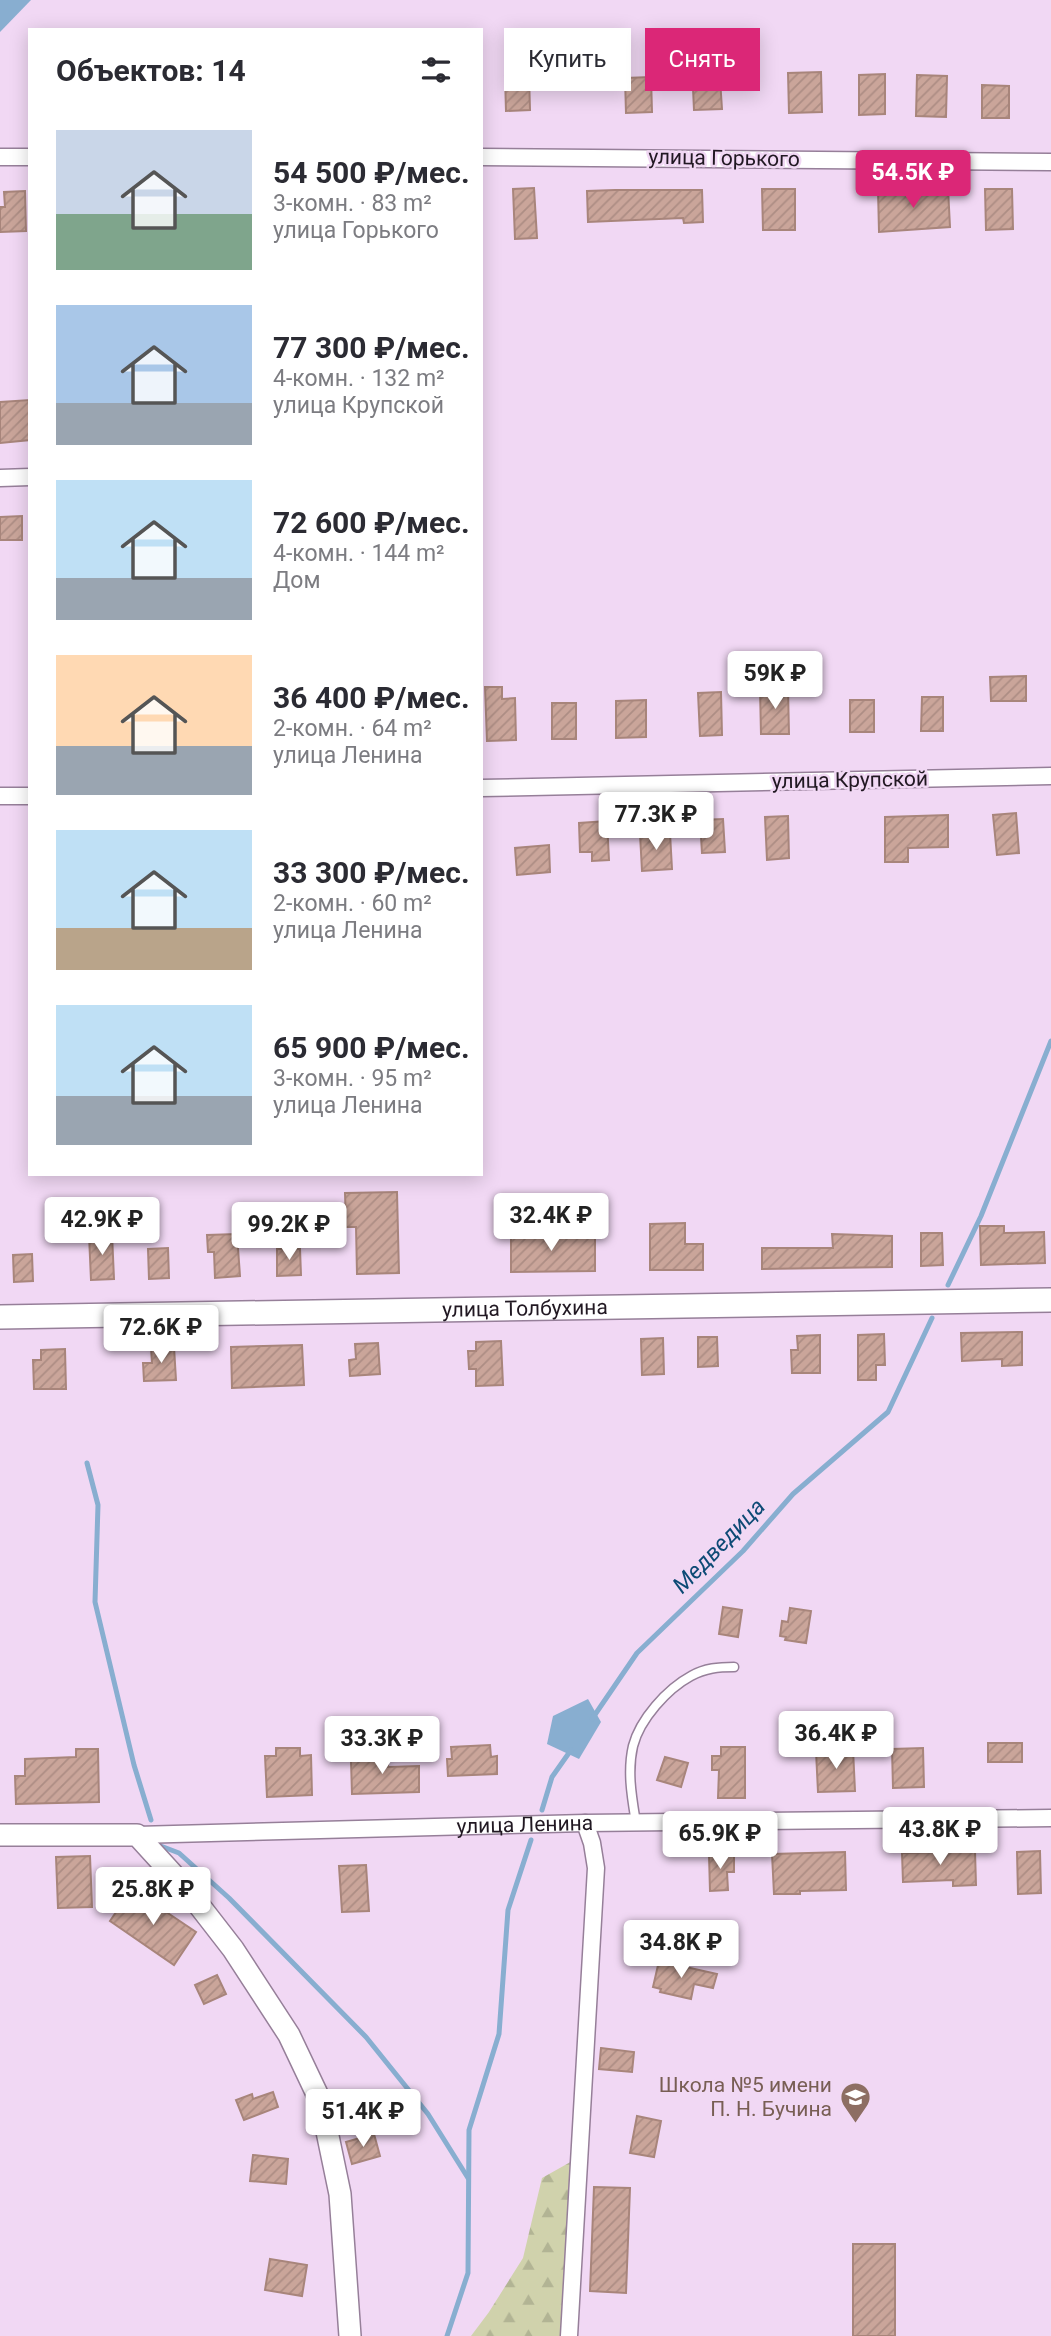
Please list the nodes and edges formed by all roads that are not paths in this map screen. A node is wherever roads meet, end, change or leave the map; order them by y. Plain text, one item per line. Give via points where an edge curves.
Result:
1 (0, 157) edge
2 (28, 157) edge
3 (483, 157) edge
4 (1051, 162) edge
5 (28, 477) edge
6 (0, 478) edge
7 (1051, 776) edge
8 (483, 788) edge
9 (0, 796) edge
10 (28, 796) edge
11 (1051, 1300) edge
12 (0, 1317) edge
13 (734, 1667) dead end
14 (1051, 1818) edge
15 (636, 1823) junction
16 (584, 1824) junction
17 (0, 1835) edge
18 (137, 1835) junction
19 (350, 2336) edge
20 (569, 2336) edge

1 - 2 street
3 - 4 street, улица Горького
5 - 6 street
7 - 8 street, улица Крупской
9 - 10 street
11 - 12 main road, улица Толбухина
13 - 15 lane via 713,1667 691,1676 647,1716 633,1746 629,1782
14 - 15 street, улица Ленина
15 - 16 street, улица Ленина
16 - 18 street, улица Ленина
16 - 20 street via 596,1868
17 - 18 street, улица Ленина
18 - 19 street via 233,1949 289,2035 317,2094 340,2194

